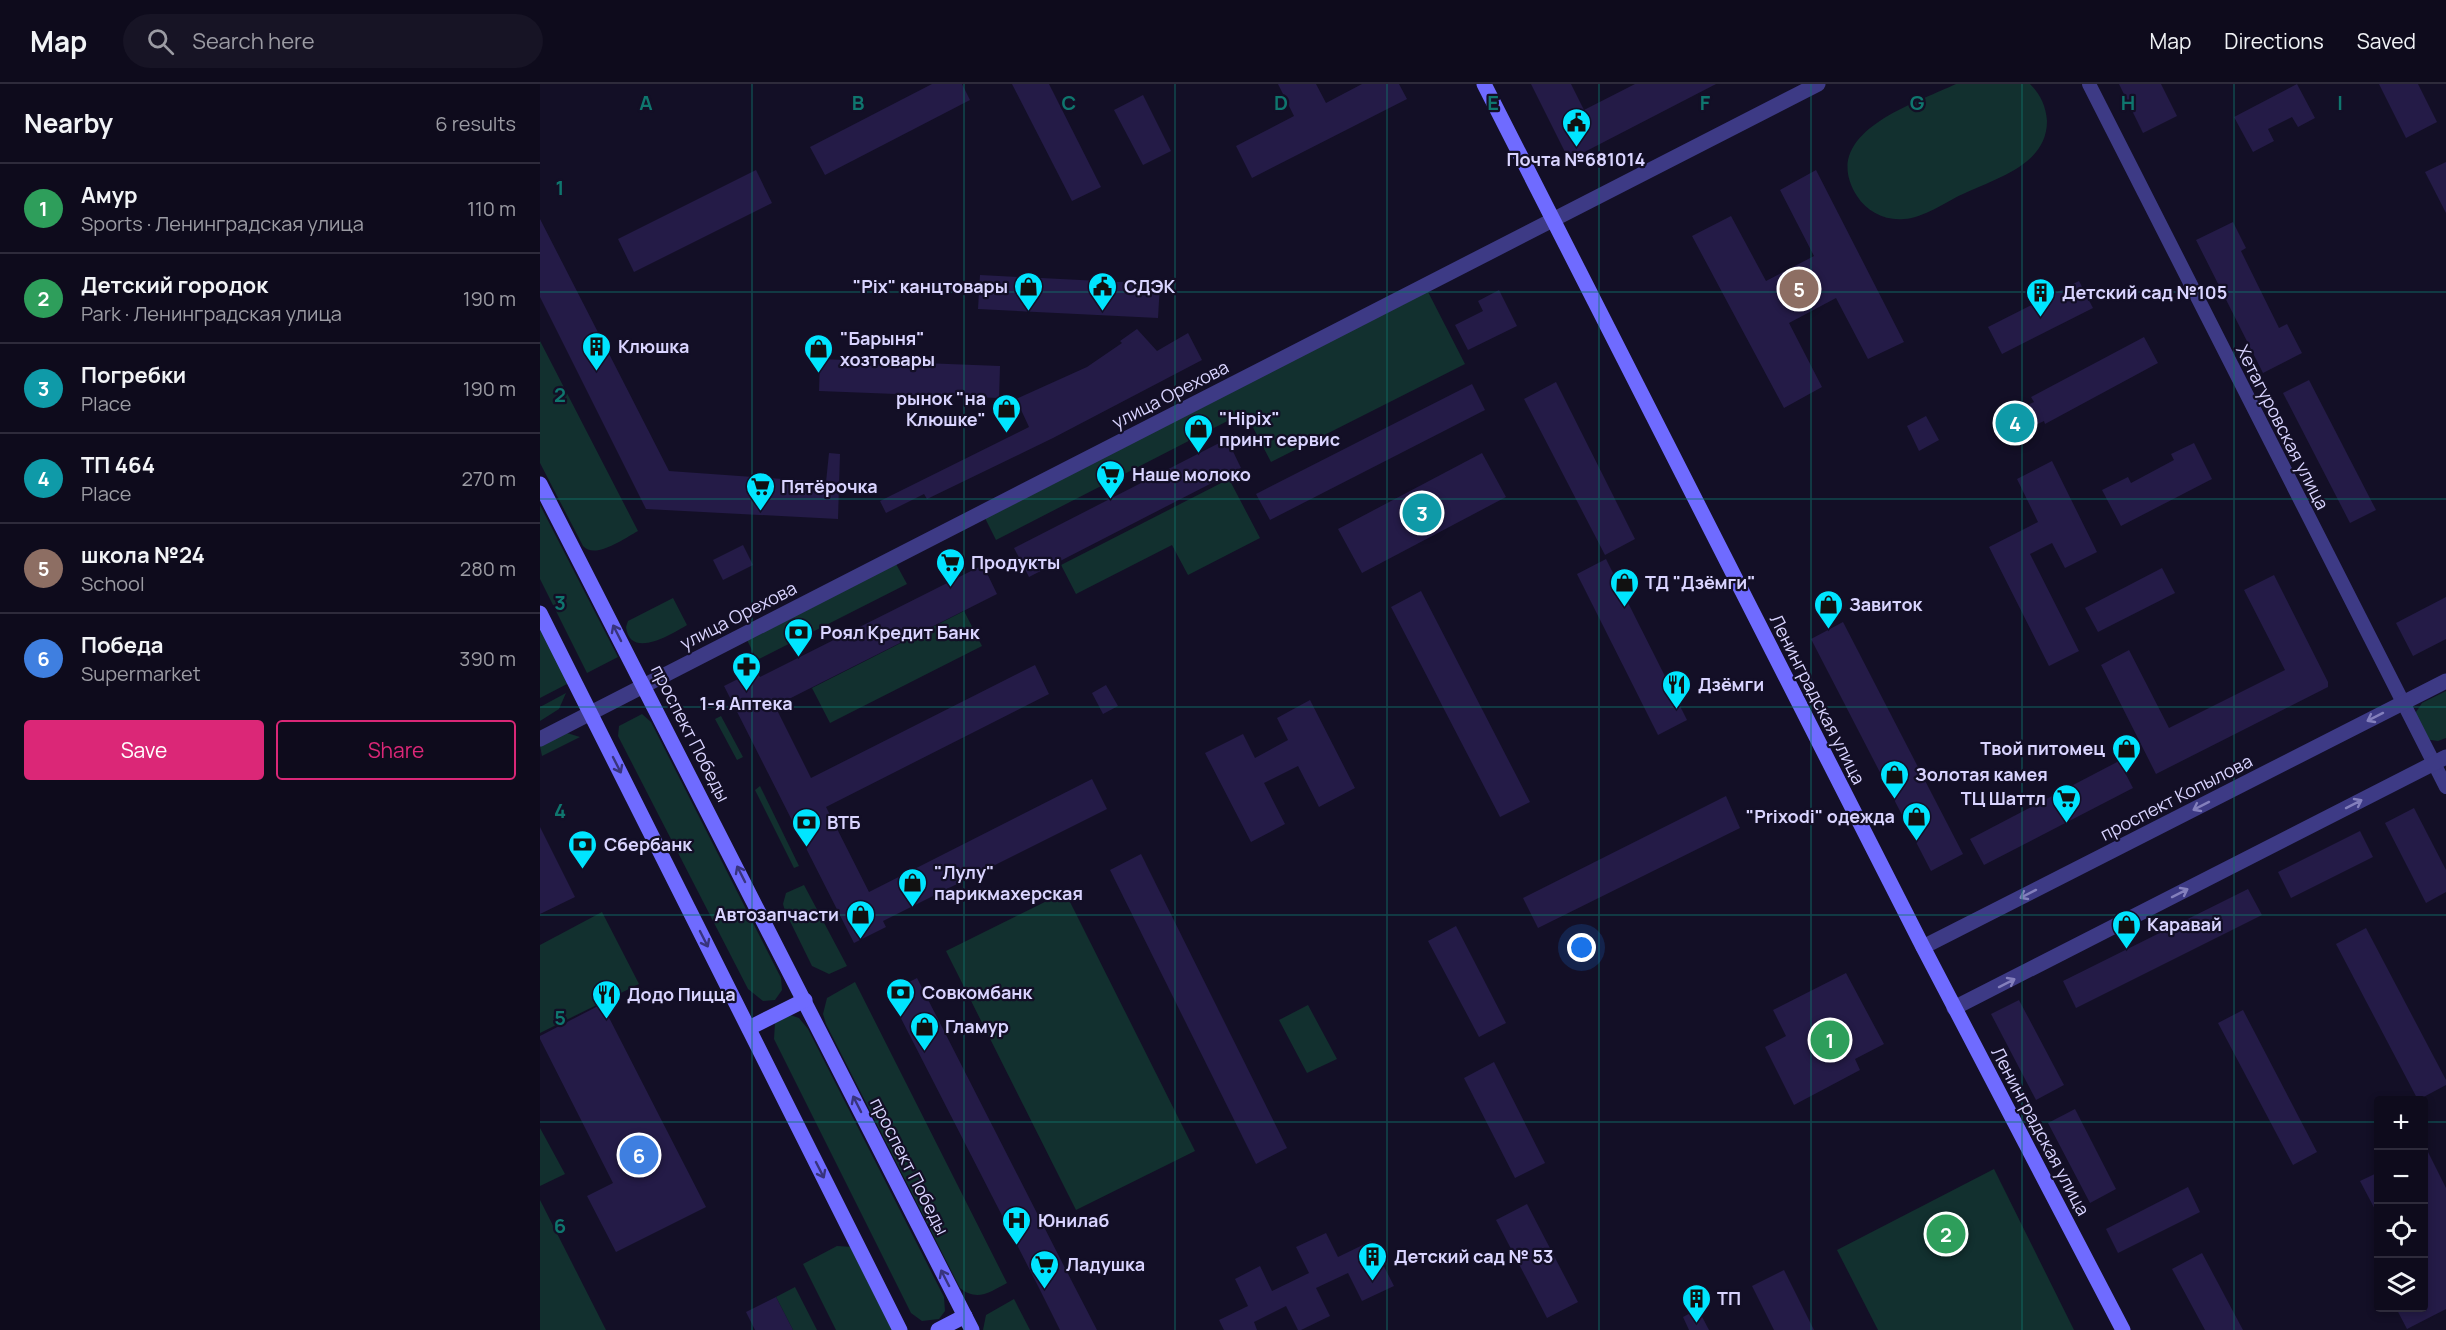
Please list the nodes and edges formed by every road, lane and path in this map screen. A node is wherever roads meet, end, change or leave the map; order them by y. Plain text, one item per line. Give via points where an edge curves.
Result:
1 (1484, 84) edge
2 (1818, 84) edge
3 (2089, 84) edge
4 (1553, 220) junction
5 (540, 484) edge
6 (540, 613) edge
7 (2446, 681) edge
8 (645, 685) junction
9 (2403, 703) junction
10 (591, 712) junction
11 (540, 739) edge
12 (2440, 760) edge
13 (2446, 787) edge
14 (1923, 947) junction
15 (805, 1000) junction
16 (1954, 1008) junction
17 (749, 1028) junction
18 (968, 1323) edge
19 (900, 1330) edge
20 (938, 1330) edge
21 (2123, 1330) edge

1 - 4 main road, Ленинградская улица
2 - 4 street, улица Орехова
3 - 9 street, Хетагуровская улица
4 - 8 street, улица Орехова
4 - 14 main road, Ленинградская улица
8 -> 5 main road, проспект Победы
6 - 10 main road
7 - 9 street, проспект Копылова
8 - 10 street, улица Орехова
15 -> 8 main road, проспект Победы
9 - 12 street, Хетагуровская улица
9 -> 14 street, проспект Копылова
10 - 11 street, улица Орехова
10 -> 17 main road
12 - 13 street, Хетагуровская улица
16 -> 12 street
14 - 16 main road, Ленинградская улица
15 - 17 main road
18 -> 15 main road, проспект Победы
16 - 21 main road, Ленинградская улица
17 -> 19 main road
18 - 20 main road, проспект Победы

